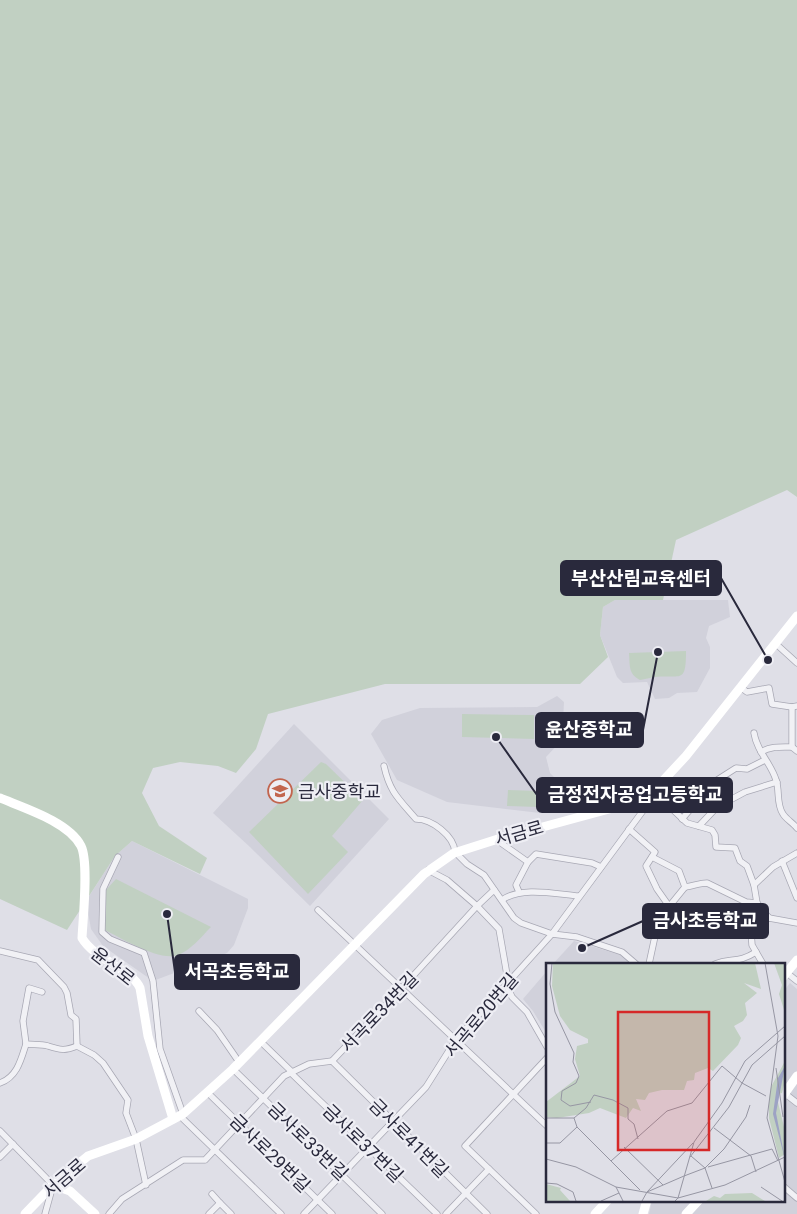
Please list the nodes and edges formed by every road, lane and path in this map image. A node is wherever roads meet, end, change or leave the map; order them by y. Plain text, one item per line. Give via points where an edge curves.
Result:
1 (797, 616) edge
2 (775, 643) junction
3 (797, 663) edge
4 (740, 687) junction
5 (794, 707) edge
6 (754, 734) dead end
7 (794, 749) edge
8 (760, 752) junction
9 (765, 760) junction
10 (384, 766) dead end
11 (777, 782) junction
12 (654, 792) junction
13 (0, 798) edge
14 (646, 798) junction
15 (682, 819) junction
16 (794, 821) edge
17 (699, 826) junction
18 (797, 828) edge
19 (629, 829) junction
20 (498, 839) junction
21 (455, 852) junction
22 (797, 853) edge
23 (654, 855) junction
24 (118, 857) dead end
25 (782, 861) junction
26 (528, 862) junction
27 (601, 867) junction
28 (428, 870) junction
29 (754, 885) junction
30 (685, 887) junction
31 (494, 890) junction
32 (519, 892) junction
33 (579, 896) junction
34 (797, 898) edge
35 (502, 900) junction
36 (757, 903) junction
37 (477, 906) junction
38 (669, 906) junction
39 (318, 910) dead end
40 (770, 918) junction
41 (797, 923) edge
42 (552, 934) junction
43 (353, 944) junction
44 (0, 951) edge
45 (756, 952) junction
46 (797, 960) edge
47 (635, 963) edge
48 (649, 963) edge
49 (718, 963) edge
50 (762, 963) edge
51 (785, 975) edge
52 (797, 981) edge
53 (506, 984) junction
54 (402, 989) junction
55 (42, 992) dead end
56 (199, 1011) dead end
57 (260, 1041) junction
58 (455, 1041) junction
59 (26, 1044) junction
60 (546, 1045) edge
61 (77, 1046) junction
62 (546, 1059) edge
63 (332, 1061) junction
64 (236, 1065) junction
65 (290, 1072) junction
66 (797, 1076) edge
67 (0, 1083) edge
68 (207, 1092) junction
69 (513, 1094) junction
70 (784, 1094) edge
71 (263, 1098) junction
72 (797, 1103) edge
73 (178, 1116) junction
74 (393, 1121) junction
75 (239, 1123) junction
76 (546, 1125) edge
77 (0, 1130) edge
78 (136, 1138) junction
79 (13, 1144) junction
80 (368, 1148) junction
81 (215, 1150) junction
82 (0, 1157) edge
83 (489, 1169) junction
84 (342, 1175) junction
85 (54, 1185) junction
86 (146, 1185) junction
87 (784, 1187) edge
88 (466, 1193) junction
89 (212, 1194) dead end
90 (797, 1198) edge
91 (318, 1200) junction
92 (606, 1202) edge
93 (697, 1202) edge
94 (220, 1203) junction
95 (25, 1214) edge
96 (45, 1214) edge
97 (95, 1214) edge
98 (109, 1214) edge
99 (209, 1214) edge
100 (231, 1214) edge
101 (281, 1214) edge
102 (304, 1214) edge
103 (332, 1214) edge
104 (382, 1214) edge
105 (437, 1214) edge
106 (446, 1214) edge
107 (487, 1214) edge
108 (536, 1214) edge
109 (594, 1214) edge
110 (686, 1214) edge

1 - 2 street, 서금로
2 - 3 street
2 - 4 street, 서금로
4 - 5 street via 747,692 770,688 772,704
4 - 12 street, 서금로
5 - 7 street
6 - 8 street
7 - 8 street via 768,748
8 - 9 street
9 - 11 street
9 - 15 street via 747,768 736,768 714,782
10 - 21 street via 392,791 416,819 423,819 446,833 455,846
11 - 16 street via 783,816
11 - 17 street via 745,792 716,807
12 - 14 street, 서금로
12 - 15 street
13 - 73 street, 윤산로 via 62,827 82,847 86,871 82,938 101,957 137,981 148,1036
14 - 19 street, 서곡로20번길 via 645,808
14 - 20 street, 서금로
15 - 17 street
16 - 18 street
17 - 29 street via 712,830 716,847 735,848
19 - 23 street
19 - 27 street, 서곡로20번길
20 - 21 street, 서금로
20 - 26 street
21 - 28 street, 서금로
21 - 31 street via 484,875
22 - 25 street
23 - 30 street via 678,871
23 - 38 street via 646,866
24 - 73 street via 103,889 102,932 110,939 144,953 153,981 160,1048
25 - 29 street
25 - 34 street
26 - 27 street via 536,854
26 - 32 street via 516,885
27 - 33 street, 서곡로20번길
28 - 37 street via 447,880
28 - 43 street, 서금로
29 - 36 street
30 - 36 street via 708,883 746,902
30 - 38 street
31 - 35 street
31 - 37 street, 서곡로34번길
32 - 33 street
32 - 35 street
33 - 42 street, 서곡로20번길
35 - 42 street via 521,924
36 - 40 street
37 - 53 street via 499,929
37 - 54 street, 서곡로34번길
38 - 48 street via 660,914
39 - 43 street
40 - 41 street
40 - 45 street via 751,931
42 - 47 street via 577,937 622,952
42 - 53 street, 서곡로20번길
43 - 54 street
43 - 57 street, 서금로
44 - 61 street via 38,960 64,987 71,1015 76,1019
45 - 49 street via 736,961
45 - 50 street
46 - 51 street
51 - 52 street
53 - 58 street, 서곡로20번길
53 - 60 street
54 - 58 street
54 - 63 street, 서곡로34번길
55 - 59 street via 30,988 23,1022
56 - 64 street via 217,1030
57 - 64 street, 서금로
57 - 65 street, 금사로37번길
58 - 69 street
58 - 74 street, 서곡로20번길 via 426,1087
59 - 61 street via 67,1050
59 - 67 street via 19,1067 9,1080
61 - 78 street via 103,1063 128,1100 126,1113
62 - 69 street
63 - 65 street, 서곡로34번길 via 309,1064
63 - 74 street, 금사로41번길
64 - 68 street, 서금로
64 - 71 street, 금사로33번길
65 - 71 street, 서곡로34번길
65 - 80 street, 금사로37번길
66 - 70 street
68 - 73 street, 서금로
68 - 75 street, 금사로29번길
69 - 76 street
69 - 83 street via 465,1146
70 - 72 street
71 - 75 street, 서곡로34번길
71 - 84 street, 금사로33번길
73 - 78 street, 서금로
73 - 81 street
74 - 80 street, 서곡로20번길
74 - 88 street, 금사로41번길
75 - 81 street, 서곡로34번길
75 - 91 street, 금사로29번길
77 - 79 street
78 - 85 street, 서금로 via 88,1156
78 - 86 street
79 - 82 street
79 - 85 street
80 - 84 street, 서곡로20번길
80 - 105 street, 금사로37번길
81 - 86 street, 서곡로34번길 via 206,1160 184,1160
81 - 101 street
83 - 88 street
83 - 108 street
84 - 91 street, 서곡로20번길
84 - 104 street, 금사로33번길
85 - 95 street, 서금로
85 - 96 street
85 - 97 street via 70,1191
86 - 98 street, 서곡로34번길 via 122,1199
87 - 90 street
88 - 106 street
88 - 107 street, 금사로41번길
89 - 94 street
91 - 102 street, 서곡로20번길
91 - 103 street, 금사로29번길
92 - 109 street
93 - 110 street
94 - 99 street
94 - 100 street

